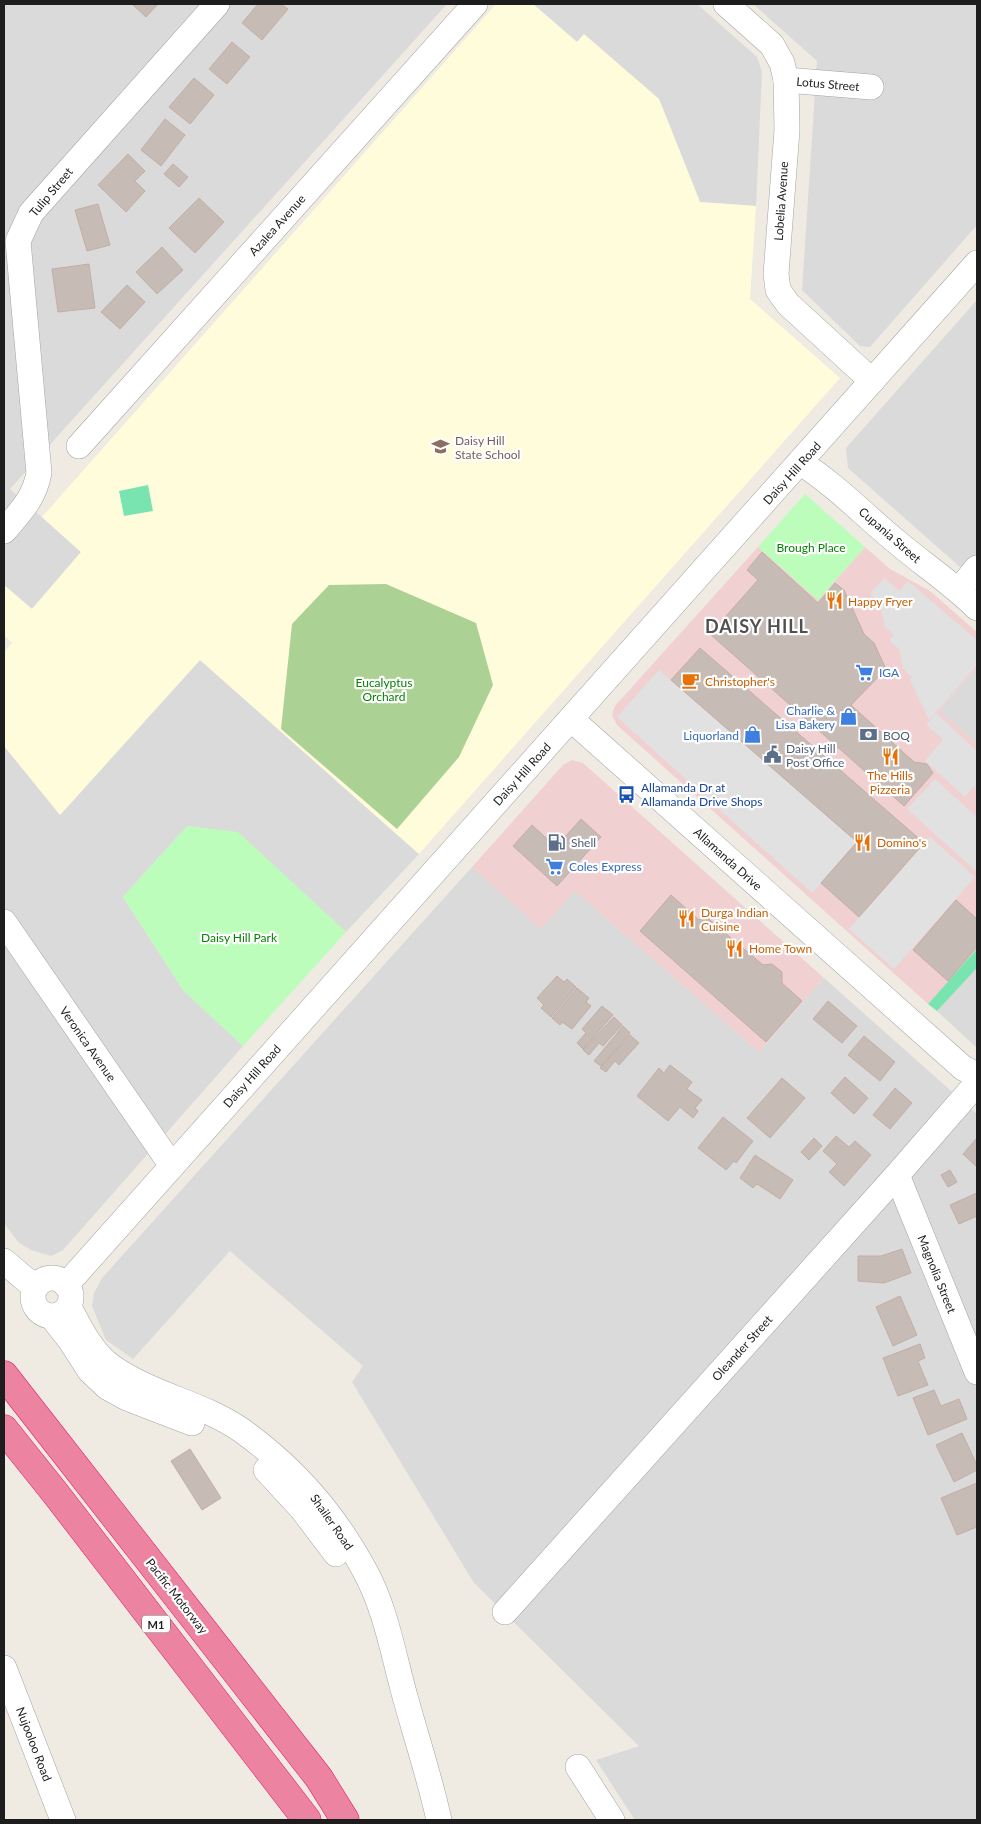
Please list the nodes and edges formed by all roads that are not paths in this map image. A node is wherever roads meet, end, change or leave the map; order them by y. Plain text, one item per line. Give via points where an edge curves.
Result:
1 (217, 4) edge
2 (475, 4) edge
3 (726, 4) edge
4 (786, 80) junction
5 (871, 87) dead end
6 (977, 263) edge
7 (872, 381) junction
8 (79, 446) dead end
9 (801, 462) junction
10 (4, 531) edge
11 (977, 568) edge
12 (959, 590) junction
13 (977, 608) edge
14 (571, 719) junction
15 (4, 922) edge
16 (977, 1075) edge
17 (977, 1083) edge
18 (172, 1166) junction
19 (897, 1175) junction
20 (4, 1261) edge
21 (37, 1286) junction
22 (62, 1303) junction
23 (977, 1372) edge
24 (4, 1375) edge
25 (4, 1429) edge
26 (505, 1612) dead end
27 (4, 1668) edge
28 (578, 1767) dead end
29 (63, 1820) edge
30 (307, 1820) edge
31 (345, 1820) edge
32 (435, 1820) edge
33 (439, 1820) edge
34 (612, 1820) edge

1 - 10 street, Tulip Street via 30,214 18,241 39,473 36,490
2 - 8 street, Azalea Avenue
3 - 4 street, Lobelia Avenue via 772,45 782,63
4 - 5 street, Lotus Street
4 - 7 street, Lobelia Avenue via 787,130 776,274 778,290 788,304
6 - 7 street, Daisy Hill Road
7 - 9 street, Daisy Hill Road
9 - 12 street, Cupania Street via 828,479 895,541
9 - 14 street, Daisy Hill Road
11 - 12 street
12 - 13 street, Cupania Street
14 - 16 street, Allamanda Drive via 963,1068
14 - 18 street, Daisy Hill Road
15 - 18 street, Veronica Avenue
17 - 19 street, Oleander Street
18 - 22 street, Daisy Hill Road
19 - 23 street, Magnolia Street
19 - 26 street, Oleander Street
20 - 21 street
21 - 22 street via 52,1278
21 - 22 street via 33,1302 40,1312
22 - 32 street, Shailer Road via 70,1340 90,1371 107,1387 227,1440 271,1474 330,1544 352,1583 386,1669 423,1798
22 - 33 street, Shailer Road via 93,1348 112,1367 142,1384 197,1406 240,1430 270,1453 322,1504 366,1572 422,1749
24 - 31 highway, Pacific Motorway / M1 via 319,1778
25 - 30 highway, M1
27 - 29 street, Nujooloo Road
28 - 34 street

